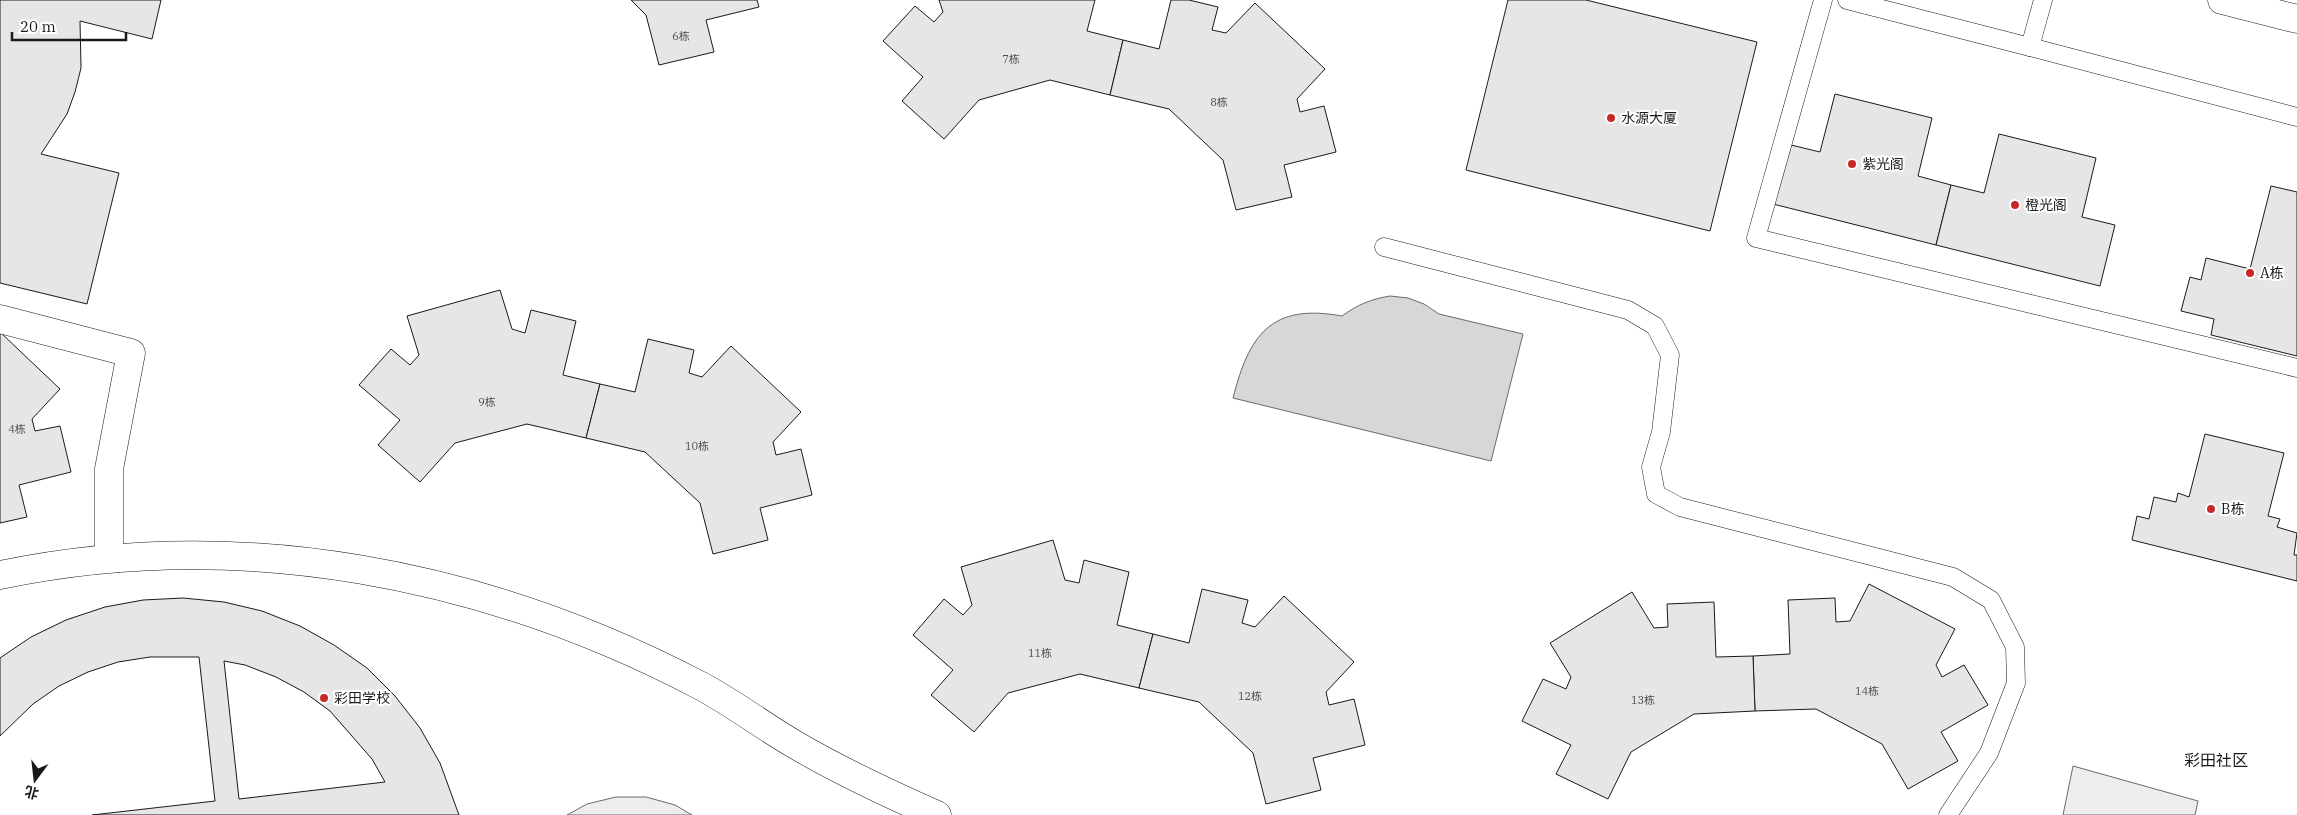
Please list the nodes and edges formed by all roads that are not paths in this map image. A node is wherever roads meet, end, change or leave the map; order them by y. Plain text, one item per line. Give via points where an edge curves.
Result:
1 (1823, 0) edge
2 (1847, 0) edge
3 (2043, 0) edge
4 (2222, 0) edge
5 (2296, 19) edge
6 (2030, 47) junction
7 (2297, 117) edge
8 (1384, 247) dead end
9 (0, 319) edge
10 (2297, 368) edge
11 (109, 558) junction
12 (0, 575) edge
13 (938, 815) edge
14 (1948, 815) edge

1 - 10 lane via 1756,238
2 - 6 lane
3 - 6 lane
4 - 5 street
6 - 7 lane
8 - 14 lane via 1628,310 1655,326 1670,355 1661,432 1651,467 1656,494 1680,507 1953,577 1991,600 2014,647 2016,683 1989,753
9 - 11 street via 131,353 109,469
11 - 12 street
11 - 13 street via 196,554 284,558 372,570 458,589 542,615 702,687 796,745

